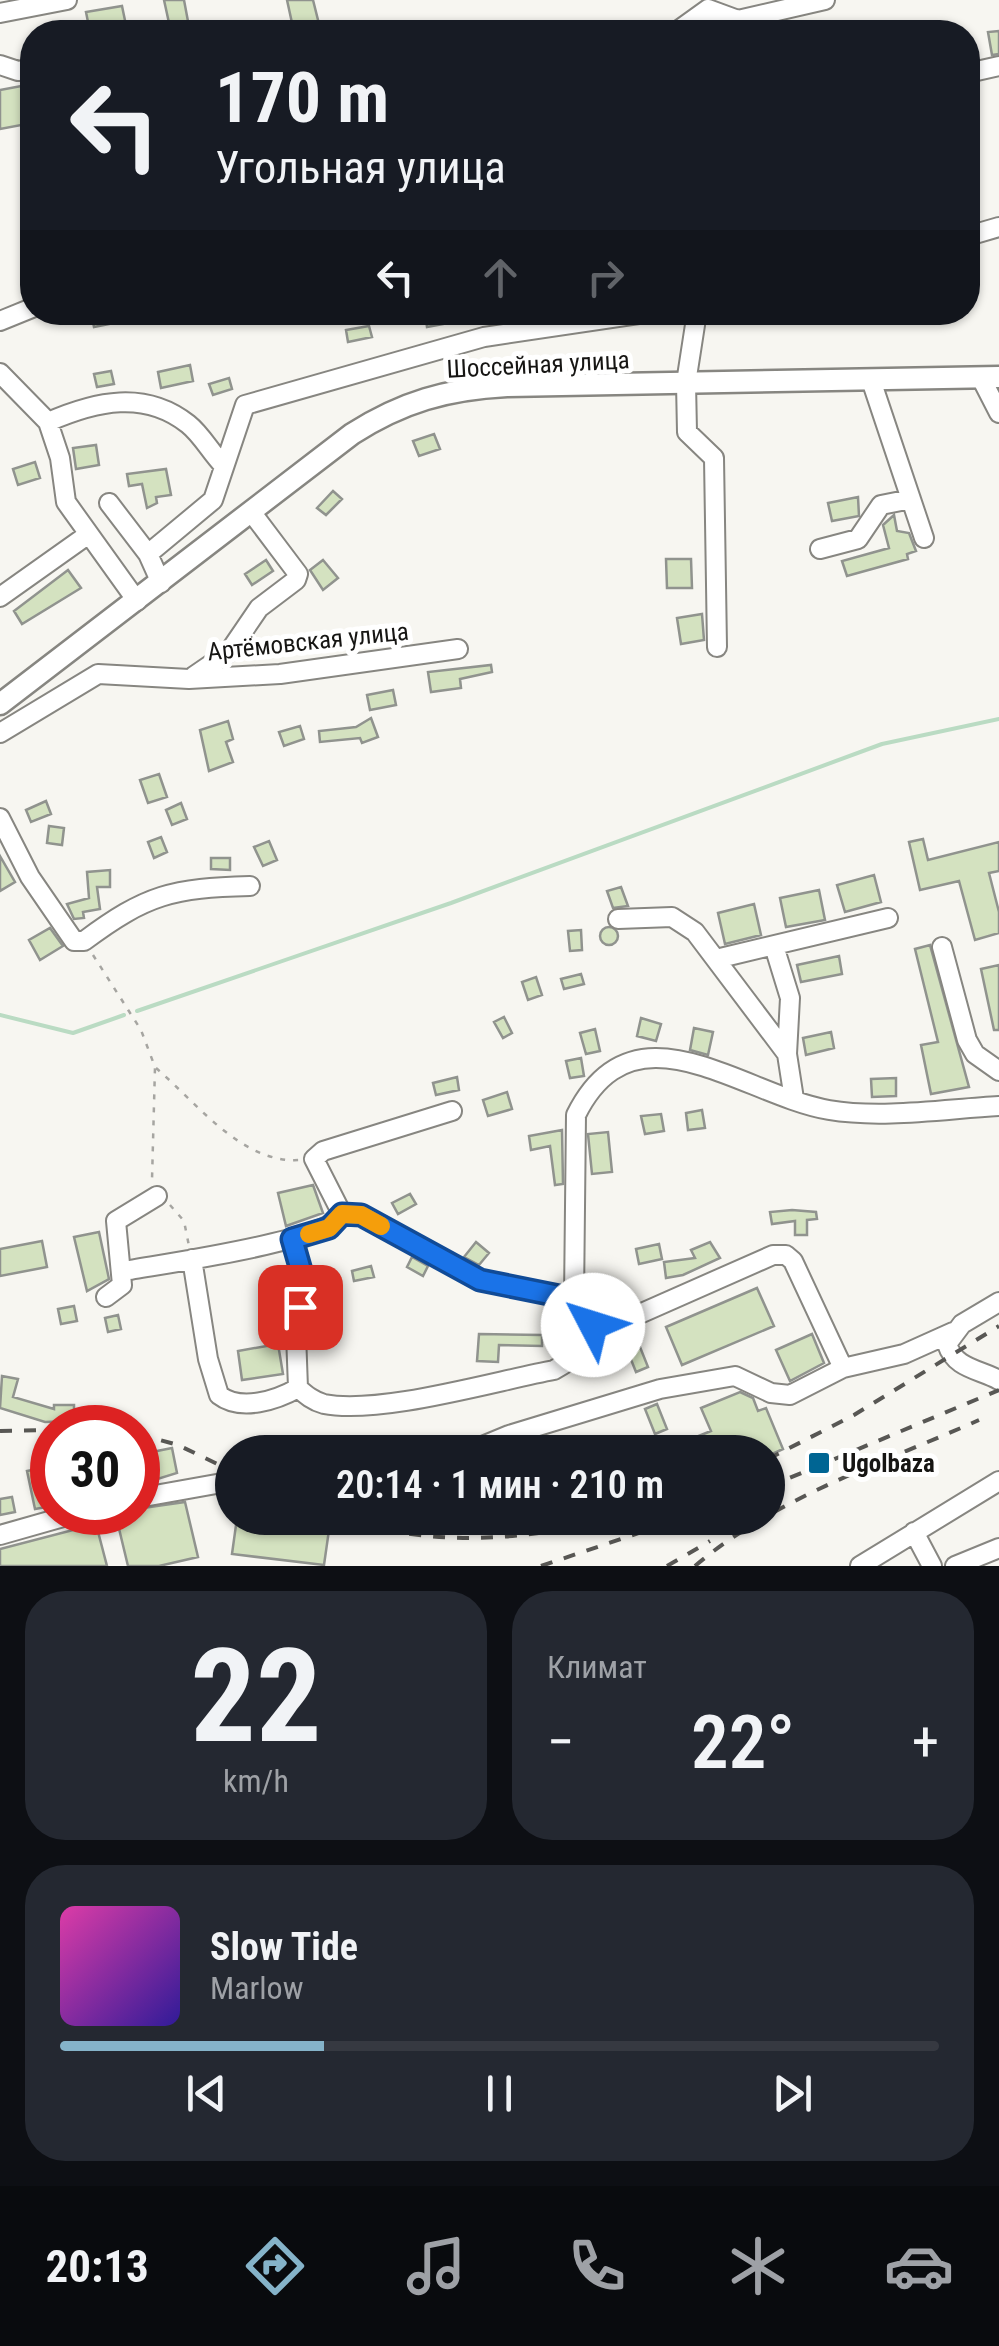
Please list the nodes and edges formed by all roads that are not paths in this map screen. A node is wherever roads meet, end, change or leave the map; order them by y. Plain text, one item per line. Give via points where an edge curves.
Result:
1 (67, 0) edge
2 (826, 0) edge
3 (0, 13) edge
4 (693, 20) edge
5 (738, 20) edge
6 (738, 20) edge
7 (565, 325) edge
8 (695, 325) edge
9 (0, 373) edge
10 (990, 378) edge
11 (871, 380) junction
12 (686, 383) junction
13 (999, 413) edge
14 (48, 422) junction
15 (224, 466) junction
16 (911, 498) junction
17 (109, 503) dead end
18 (252, 513) junction
19 (86, 536) junction
20 (924, 538) dead end
21 (820, 548) dead end
22 (148, 554) junction
23 (161, 583) junction
24 (0, 598) edge
25 (137, 602) junction
26 (716, 647) dead end
27 (458, 649) dead end
28 (189, 679) junction
29 (0, 704) edge
30 (0, 733) edge
31 (0, 818) edge
32 (250, 886) dead end
33 (888, 918) dead end
34 (618, 919) dead end
35 (774, 946) junction
36 (942, 946) dead end
37 (716, 959) junction
38 (787, 1054) junction
39 (999, 1071) edge
40 (794, 1100) junction
41 (999, 1106) edge
42 (452, 1112) dead end
43 (157, 1196) road end
44 (342, 1214) junction
45 (292, 1239) junction
46 (192, 1259) junction
47 (124, 1271) junction
48 (106, 1297) dead end
49 (574, 1299) junction
50 (999, 1302) edge
51 (953, 1332) junction
52 (592, 1335) junction
53 (843, 1368) junction
54 (999, 1380) edge
55 (298, 1388) junction
56 (512, 1435) edge
57 (999, 1481) edge
58 (215, 1483) edge
59 (160, 1494) edge
60 (30, 1526) edge
61 (914, 1532) junction
62 (0, 1535) edge
63 (999, 1548) edge
64 (860, 1566) edge
65 (932, 1566) edge
66 (956, 1566) edge

1 - 3 street
2 - 5 street
4 - 6 street via 708,10
7 - 15 street, Шоссейная улица via 484,337 245,406
8 - 12 street
9 - 14 street
10 - 11 main road, Шоссейная улица
10 - 13 street
11 - 12 main road, Шоссейная улица
11 - 16 street
12 - 18 main road, Шоссейная улица via 471,388 412,401 352,434
12 - 26 street via 687,432 714,458
14 - 15 street via 118,400 167,407
14 - 19 street via 66,502
15 - 22 street via 213,500
16 - 20 street
16 - 21 street via 881,505 858,539
17 - 22 street
18 - 23 main road, Шоссейная улица
18 - 28 street via 296,580 259,608 229,652
19 - 24 street
19 - 25 street
22 - 23 street
23 - 25 main road, Шоссейная улица
25 - 29 main road, Шоссейная улица
27 - 28 street, Артёмовская улица via 280,674
28 - 30 street, Артёмовская улица via 98,674
31 - 32 street via 69,938 84,941 171,890
33 - 35 street
34 - 37 street via 684,922
35 - 37 street
35 - 38 street via 790,998
36 - 39 street via 967,1040
37 - 38 street
38 - 40 street
40 - 41 street via 851,1112
40 - 49 street via 682,1060 647,1057 613,1068 576,1115
42 - 44 street via 314,1159
43 - 47 street via 116,1221
44 - 45 street via 329,1228
44 - 49 street via 361,1215 480,1280
45 - 46 street
45 - 55 street via 304,1281 296,1334
46 - 47 street
46 - 55 street via 219,1395 243,1403
47 - 48 street via 122,1285
49 - 52 street via 593,1325
50 - 51 street
51 - 53 street via 904,1354
51 - 54 street via 951,1356
52 - 53 street via 786,1255
52 - 55 street via 554,1370 370,1405 325,1404
53 - 56 street via 790,1395 735,1376 660,1390
57 - 61 street
58 - 59 street
60 - 62 street
61 - 64 street
61 - 65 street
63 - 66 street

